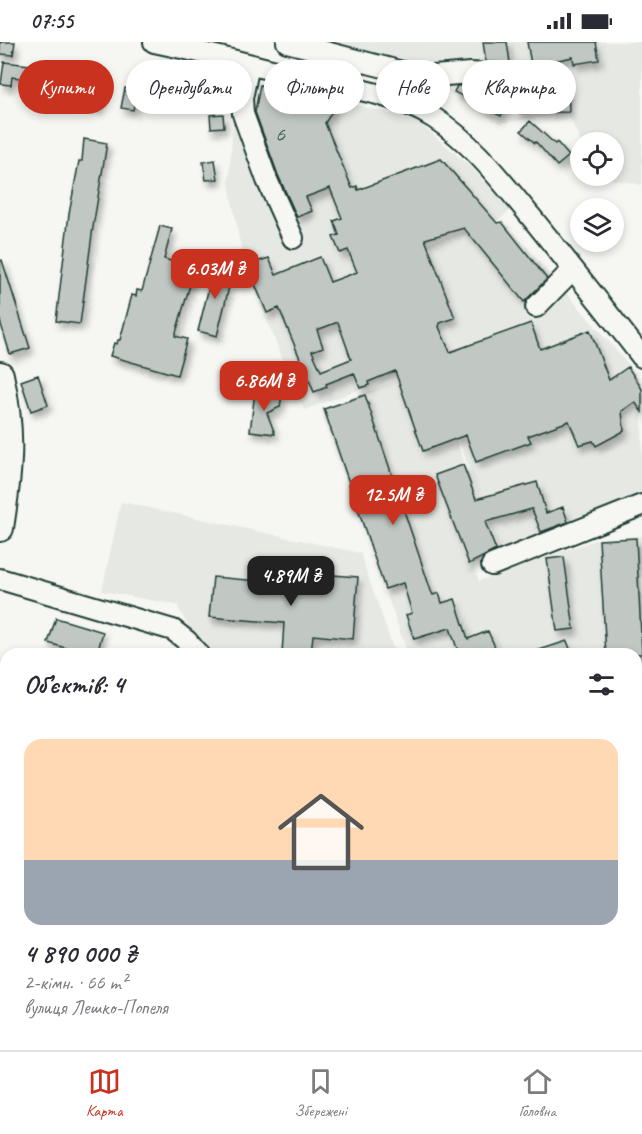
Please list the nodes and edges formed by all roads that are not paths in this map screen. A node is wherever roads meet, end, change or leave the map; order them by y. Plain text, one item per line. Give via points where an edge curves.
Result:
1 (154, 42) edge
2 (287, 42) edge
3 (212, 48) edge
4 (238, 60) edge
5 (252, 66) edge
6 (462, 74) edge
7 (243, 114) edge
8 (293, 238) dead end
9 (573, 269) junction
10 (536, 307) dead end
11 (642, 357) edge
12 (0, 375) edge
13 (642, 505) edge
14 (0, 528) edge
15 (492, 565) dead end
16 (0, 579) edge
17 (193, 648) edge

1 - 3 street
2 - 6 street via 422,77
3 - 4 street
5 - 9 street via 384,97 432,117 469,146
7 - 8 street
9 - 10 street
9 - 11 street
12 - 14 main road via 8,409 10,455
13 - 15 street
16 - 17 street via 172,630

